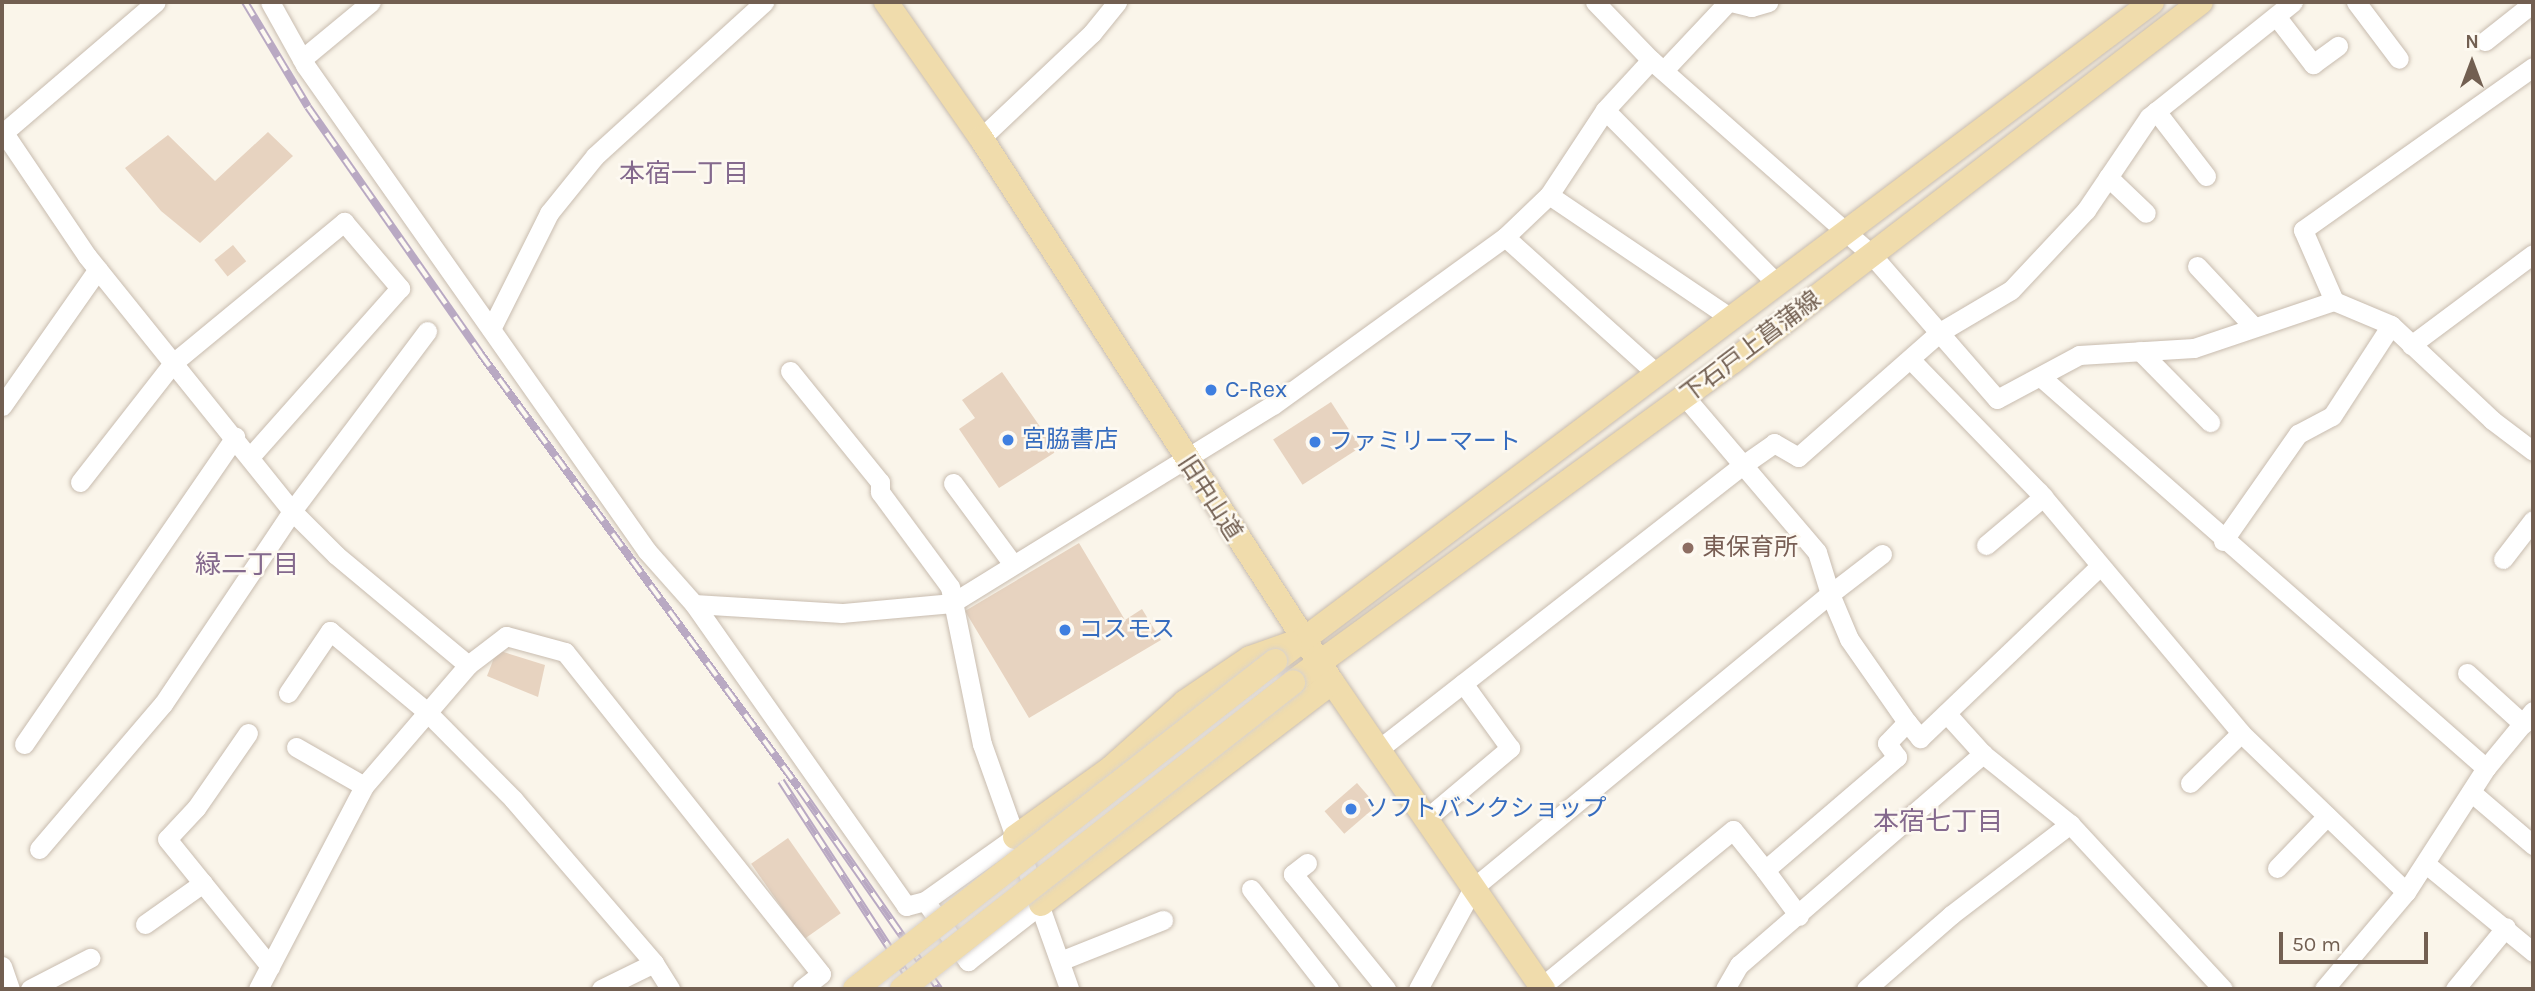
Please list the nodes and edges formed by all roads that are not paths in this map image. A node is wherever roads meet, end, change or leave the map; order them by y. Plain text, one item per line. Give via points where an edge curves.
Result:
1 (156, 2) edge
2 (270, 2) edge
3 (371, 2) edge
4 (764, 2) edge
5 (886, 2) edge
6 (1117, 2) edge
7 (1595, 2) edge
8 (1730, 2) edge
9 (1768, 2) edge
10 (2152, 2) edge
11 (2201, 2) edge
12 (2293, 2) edge
13 (2356, 2) edge
14 (2533, 3) edge
15 (2276, 16) junction
16 (2485, 41) dead end
17 (2338, 46) dead end
18 (302, 59) junction
19 (2399, 59) dead end
20 (1658, 65) junction
21 (2533, 67) edge
22 (1605, 110) junction
23 (2156, 111) junction
24 (3, 131) edge
25 (981, 138) junction
26 (2206, 176) dead end
27 (2108, 177) junction
28 (1549, 195) junction
29 (2146, 214) dead end
30 (1843, 230) junction
31 (1505, 237) junction
32 (1871, 254) junction
33 (2533, 254) edge
34 (2197, 265) dead end
35 (98, 269) junction
36 (1774, 282) junction
37 (2334, 301) junction
38 (1729, 317) junction
39 (2391, 325) junction
40 (2253, 326) junction
41 (491, 329) junction
42 (428, 331) dead end
43 (1940, 332) junction
44 (2411, 345) junction
45 (2140, 351) junction
46 (1910, 359) junction
47 (173, 363) junction
48 (790, 371) dead end
49 (1656, 373) junction
50 (2042, 378) junction
51 (1685, 397) junction
52 (2, 406) edge
53 (2210, 422) dead end
54 (235, 437) junction
55 (2533, 451) edge
56 (250, 457) junction
57 (1184, 459) junction
58 (1743, 465) junction
59 (80, 482) dead end
60 (953, 484) dead end
61 (2043, 497) junction
62 (292, 511) junction
63 (2533, 520) edge
64 (2223, 541) junction
65 (1986, 545) dead end
66 (1882, 554) dead end
67 (2503, 559) dead end
68 (1012, 563) junction
69 (2100, 566) junction
70 (1829, 594) junction
71 (952, 603) junction
72 (694, 604) junction
73 (1303, 639) junction
74 (1319, 661) junction
75 (468, 664) junction
76 (2467, 673) dead end
77 (1332, 682) junction
78 (1463, 683) junction
79 (288, 693) dead end
80 (426, 711) junction
81 (1946, 713) junction
82 (2528, 718) edge
83 (1907, 722) junction
84 (248, 733) dead end
85 (2241, 733) junction
86 (24, 744) dead end
87 (296, 747) dead end
88 (1379, 749) junction
89 (1983, 754) junction
90 (2486, 768) junction
91 (2190, 783) dead end
92 (364, 786) junction
93 (2471, 792) junction
94 (2328, 816) junction
95 (1427, 818) junction
96 (2070, 824) junction
97 (1015, 837) junction
98 (2533, 845) edge
99 (40, 849) dead end
100 (1307, 863) dead end
101 (2426, 864) junction
102 (2277, 867) dead end
103 (1765, 870) junction
104 (203, 883) junction
105 (1473, 888) junction
106 (1251, 889) dead end
107 (2406, 892) junction
108 (925, 901) junction
109 (1041, 904) junction
110 (1798, 916) junction
111 (1163, 920) dead end
112 (145, 924) dead end
113 (2505, 927) junction
114 (2533, 952) edge
115 (90, 958) dead end
116 (1060, 961) junction
117 (654, 963) junction
118 (2, 966) edge
119 (270, 966) junction
120 (1542, 988) edge
121 (10, 989) edge
122 (30, 989) edge
123 (259, 989) edge
124 (601, 989) edge
125 (670, 989) edge
126 (802, 989) edge
127 (855, 989) edge
128 (902, 989) edge
129 (1069, 989) edge
130 (1329, 989) edge
131 (1386, 989) edge
132 (1418, 989) edge
133 (1725, 989) edge
134 (1866, 989) edge
135 (2223, 989) edge
136 (2324, 989) edge
137 (2455, 989) edge

1 - 24 street
2 - 18 street
3 - 18 street
4 - 41 street via 595,156 549,213
5 - 25 main road, 旧中山道
6 - 25 street via 1092,33
7 - 20 street
8 - 9 street via 1751,7
8 - 20 street
10 - 30 main road, 下石戸上菖蒲線
11 - 32 main road, 下石戸上菖蒲線
12 - 15 street
13 - 19 street
14 - 16 street
15 - 17 street via 2313,64
15 - 23 street
18 - 41 street
20 - 22 street
20 - 30 street
21 - 37 street via 2303,230
22 - 28 street
22 - 36 street
23 - 26 street
23 - 27 street
24 - 35 street
25 - 57 main road, 旧中山道
27 - 29 street
27 - 43 street via 2086,211 2011,290
28 - 31 street
28 - 38 street
30 - 32 street
30 - 36 main road, 下石戸上菖蒲線
31 - 49 street
31 - 57 street via 1273,405
32 - 43 street
32 - 51 main road, 下石戸上菖蒲線
33 - 44 street
34 - 40 street
35 - 47 street
35 - 52 street
36 - 38 main road, 下石戸上菖蒲線
37 - 39 street
37 - 40 street via 2289,319
38 - 49 main road, 下石戸上菖蒲線
39 - 44 street
39 - 64 street via 2332,416 2298,434
40 - 45 street via 2194,348
41 - 72 street via 647,551
42 - 62 street
43 - 46 street
43 - 50 street via 1997,399
44 - 55 street
45 - 50 street via 2079,355
45 - 53 street
46 - 58 street via 1798,457 1774,443
46 - 61 street
47 - 54 street
47 - 56 street via 344,222 400,288
47 - 59 street
48 - 71 street via 880,482 880,492 950,587
49 - 73 main road, 下石戸上菖蒲線
50 - 64 street
51 - 58 street
51 - 74 main road, 下石戸上菖蒲線
54 - 56 street
54 - 86 street
56 - 62 street
57 - 68 street
57 - 73 main road, 旧中山道
58 - 70 street via 1817,552
58 - 78 street
60 - 68 street
61 - 65 street
61 - 69 street
62 - 75 street via 336,555
62 - 99 street via 163,704
63 - 67 street
64 - 90 street
66 - 70 street
68 - 71 street
69 - 81 street
69 - 85 street
70 - 83 street via 1849,639
70 - 105 street
71 - 72 street via 842,613
71 - 97 street via 982,744
72 - 108 street via 906,906
73 - 74 main road, 旧中山道
73 - 97 main road via 1250,658 1185,702 1111,768
73 - 127 main road, 下石戸上菖蒲線, bridge
74 - 77 main road, 旧中山道
74 - 128 main road, 下石戸上菖蒲線, bridge
75 - 80 street
75 - 126 street via 506,636 565,652 821,974
76 - 82 street
77 - 88 main road, 旧中山道
77 - 109 main road
78 - 88 street
78 - 95 street via 1510,748
79 - 80 street via 330,631
80 - 92 street
80 - 117 street via 513,799
81 - 83 street via 1920,737
81 - 89 street
82 - 90 street
83 - 103 street via 1887,743 1897,757
84 - 104 street via 196,808 167,839
85 - 91 street
85 - 94 street
87 - 92 street
88 - 95 main road, 旧中山道
89 - 96 street
89 - 110 street
90 - 93 street
92 - 119 street
93 - 98 street
93 - 101 street
94 - 102 street
94 - 107 street
95 - 105 main road, 旧中山道
96 - 134 street via 1951,915
96 - 135 street
97 - 108 street
97 - 109 street
100 - 131 street via 1293,874
101 - 107 street
101 - 113 street
103 - 110 street
103 - 120 street via 1733,830
104 - 112 street
104 - 119 street
105 - 120 main road, 旧中山道
105 - 132 street
106 - 130 street
107 - 136 street
108 - 109 street via 968,961
109 - 116 street
110 - 133 street via 1739,965
111 - 116 street
113 - 114 street
113 - 137 street
115 - 122 street
116 - 129 street
117 - 124 street
117 - 125 street
118 - 121 street
119 - 123 street

